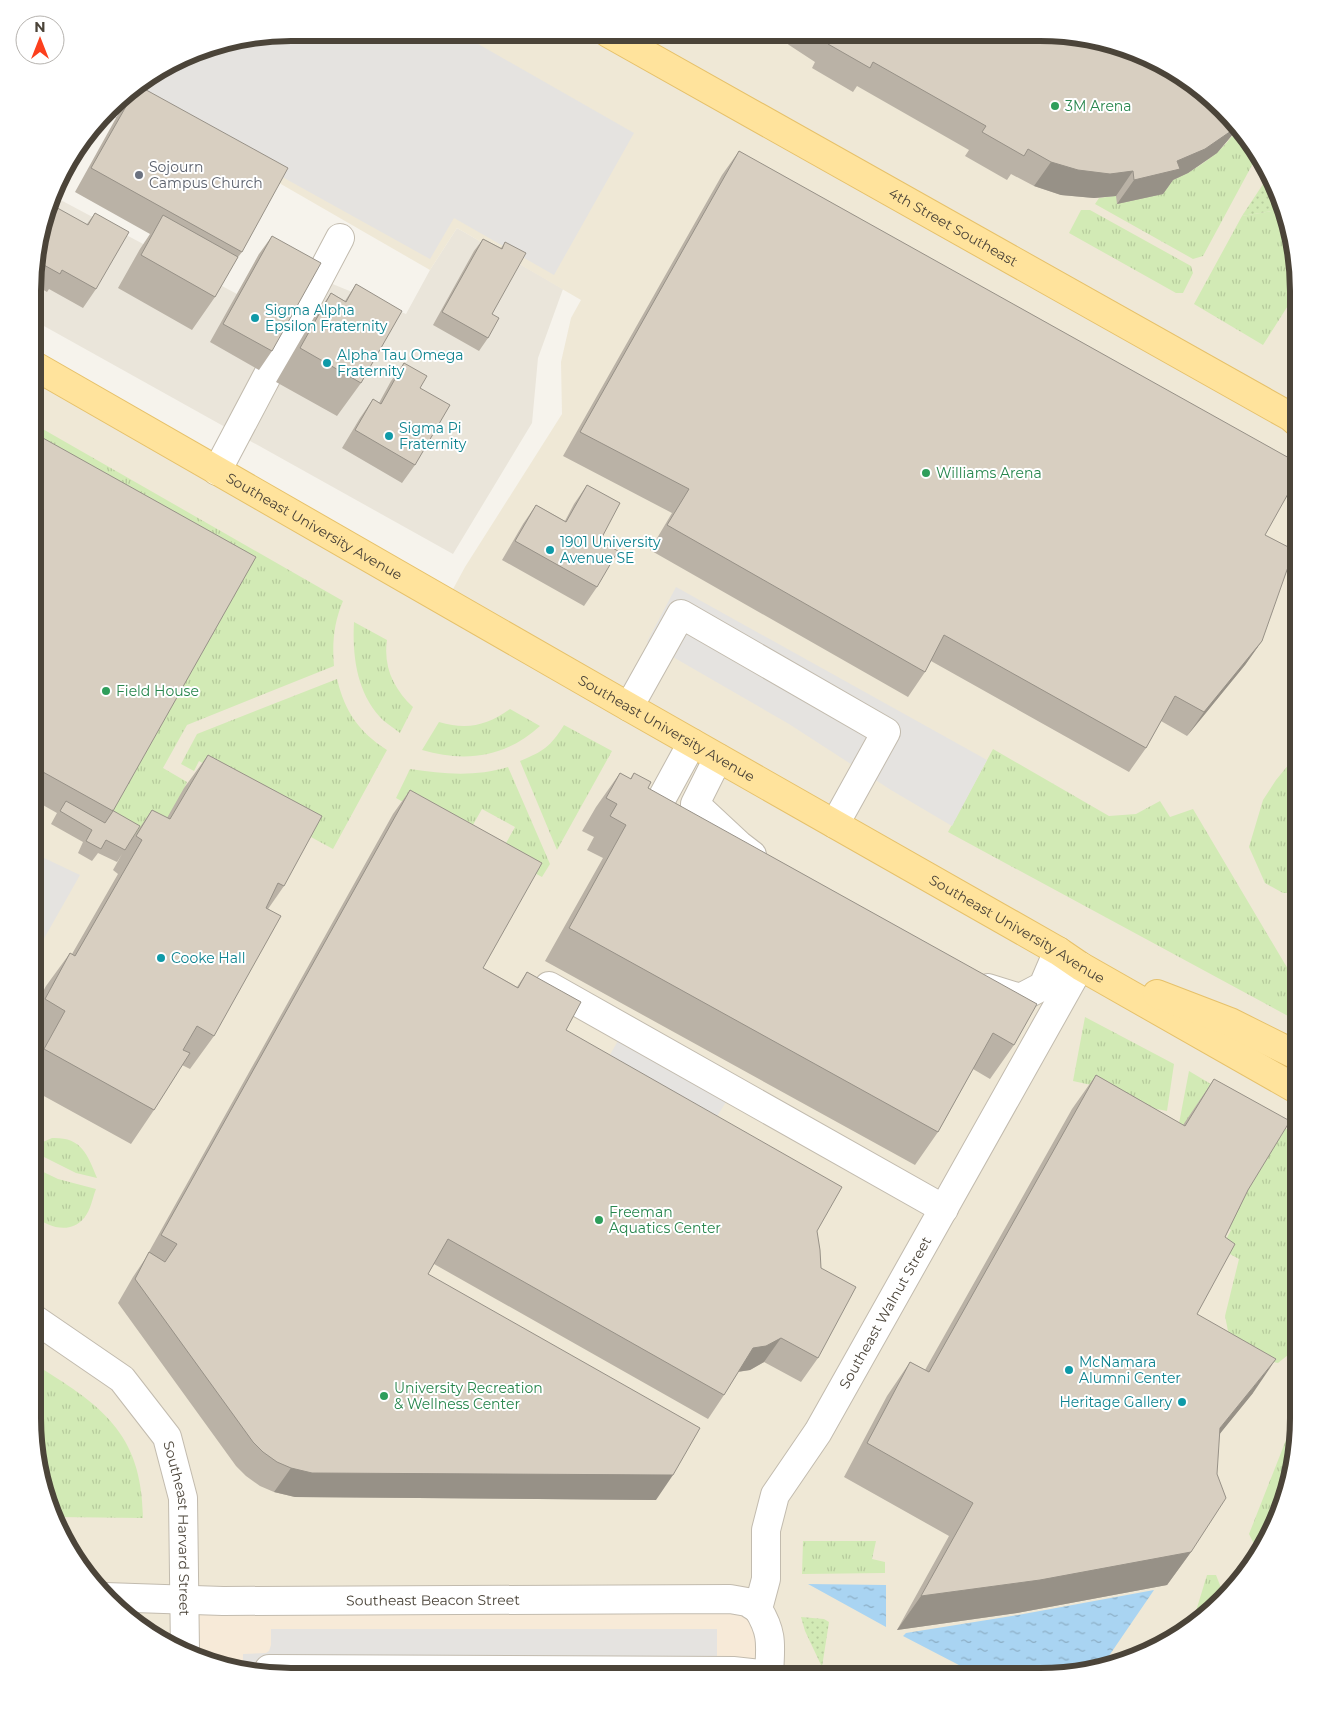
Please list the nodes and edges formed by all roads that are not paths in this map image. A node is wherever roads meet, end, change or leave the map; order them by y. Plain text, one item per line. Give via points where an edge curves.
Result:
1 (622, 41) edge
2 (124, 105) edge
3 (177, 134) edge
4 (340, 238) dead end
5 (41, 370) edge
6 (1290, 418) edge
7 (217, 471) junction
8 (629, 707) junction
9 (692, 743) junction
10 (718, 758) junction
11 (835, 824) junction
12 (643, 833) edge
13 (775, 870) edge
14 (1069, 958) junction
15 (968, 978) edge
16 (548, 985) edge
17 (1290, 1052) edge
18 (1290, 1085) edge
19 (944, 1209) junction
20 (41, 1323) edge
21 (116, 1597) edge
22 (184, 1598) junction
23 (758, 1609) junction
24 (185, 1644) edge
25 (770, 1668) edge

1 - 6 main road, 4th Street Southeast
2 - 3 street
4 - 7 street
5 - 7 main road, Southeast University Avenue
7 - 8 main road, Southeast University Avenue
8 - 9 main road, Southeast University Avenue
8 - 11 street via 681,614 886,732
9 - 10 main road, Southeast University Avenue
9 - 12 street
10 - 11 main road, Southeast University Avenue
10 - 13 street via 689,815
11 - 14 main road, Southeast University Avenue
14 - 15 street via 1043,986 1020,998
14 - 17 main road via 1230,1022
14 - 18 main road, Southeast University Avenue
14 - 19 street, Southeast Walnut Street
16 - 19 street
19 - 23 street, Southeast Walnut Street via 818,1432 775,1495 766,1530 766,1579
20 - 22 street, Southeast Harvard Street via 122,1379 167,1437 182,1498
21 - 22 street, Southeast Beacon Street
22 - 23 street, Southeast Beacon Street via 730,1599 747,1602
22 - 24 street, Southeast Harvard Street
23 - 25 street via 771,1637

